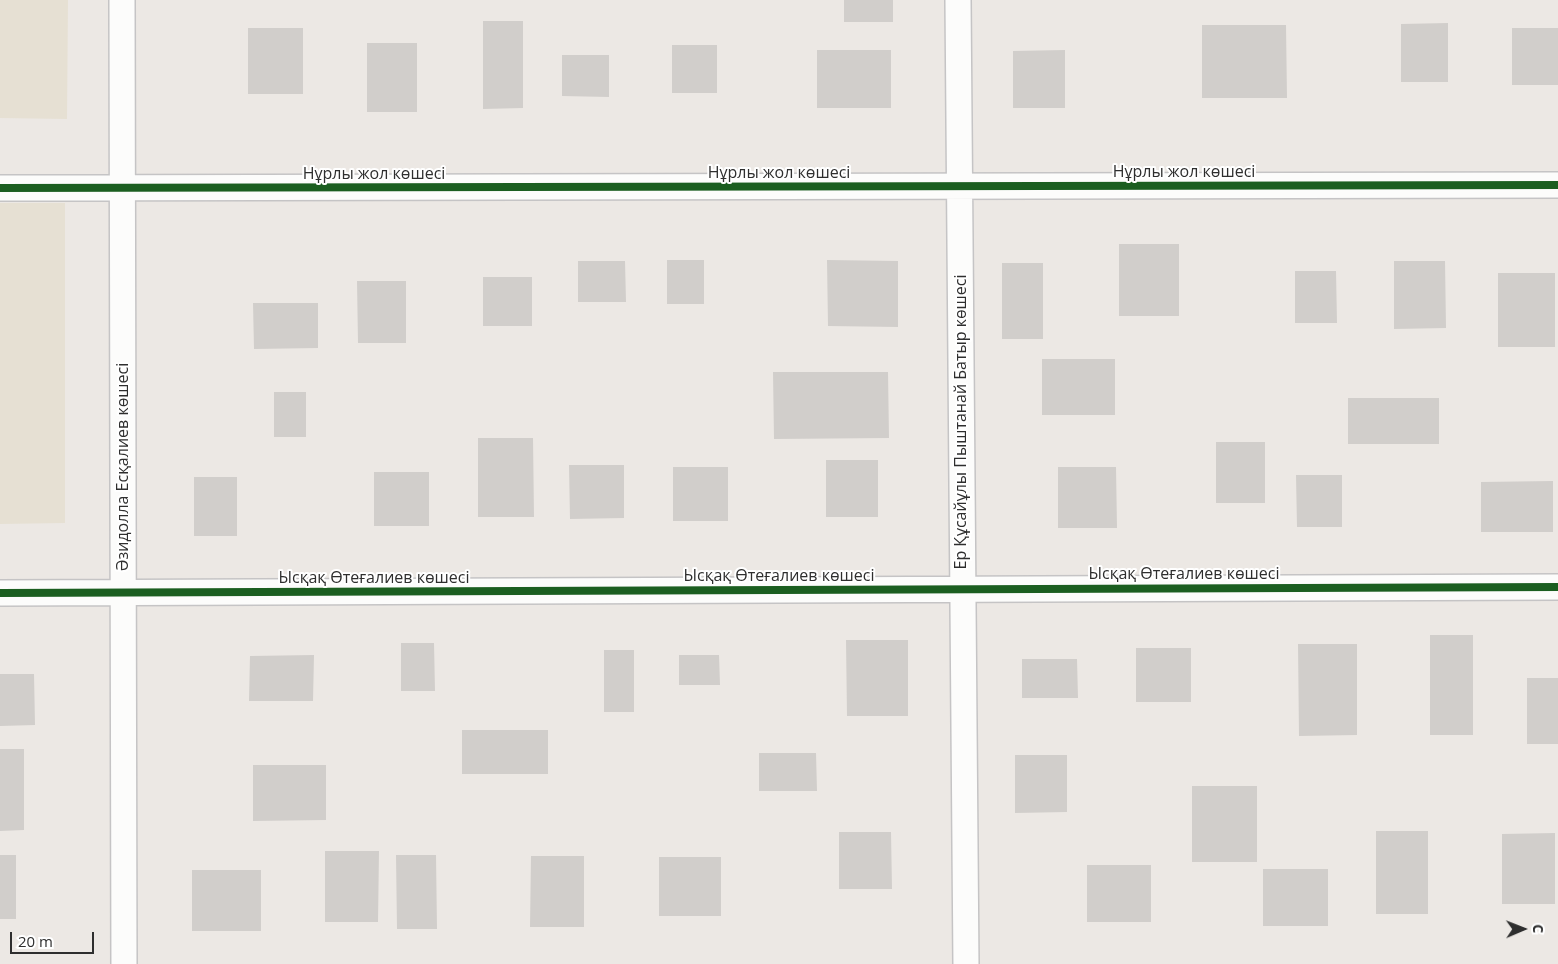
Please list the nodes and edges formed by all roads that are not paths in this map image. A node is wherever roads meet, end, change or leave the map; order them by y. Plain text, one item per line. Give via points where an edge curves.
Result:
1 (122, 0) edge
2 (958, 0) edge
3 (1558, 185) edge
4 (959, 186) junction
5 (0, 188) edge
6 (122, 188) junction
7 (1558, 587) edge
8 (963, 589) junction
9 (123, 592) junction
10 (0, 593) edge
11 (124, 964) edge
12 (966, 964) edge

1 - 6 street, Әзидолла Есқалиев көшесі
2 - 4 street, Ер Құсайұлы Пыштанай Батыр көшесі
3 - 4 street, Нұрлы жол көшесі
4 - 6 street, Нұрлы жол көшесі
4 - 8 street, Ер Құсайұлы Пыштанай Батыр көшесі
5 - 6 street, Нұрлы жол көшесі
6 - 9 street, Әзидолла Есқалиев көшесі
7 - 8 street, Ысқақ Өтеғалиев көшесі
8 - 9 street, Ысқақ Өтеғалиев көшесі
8 - 12 street, Ер Құсайұлы Пыштанай Батыр көшесі
9 - 10 street, Ысқақ Өтеғалиев көшесі
9 - 11 street, Әзидолла Есқалиев көшесі

